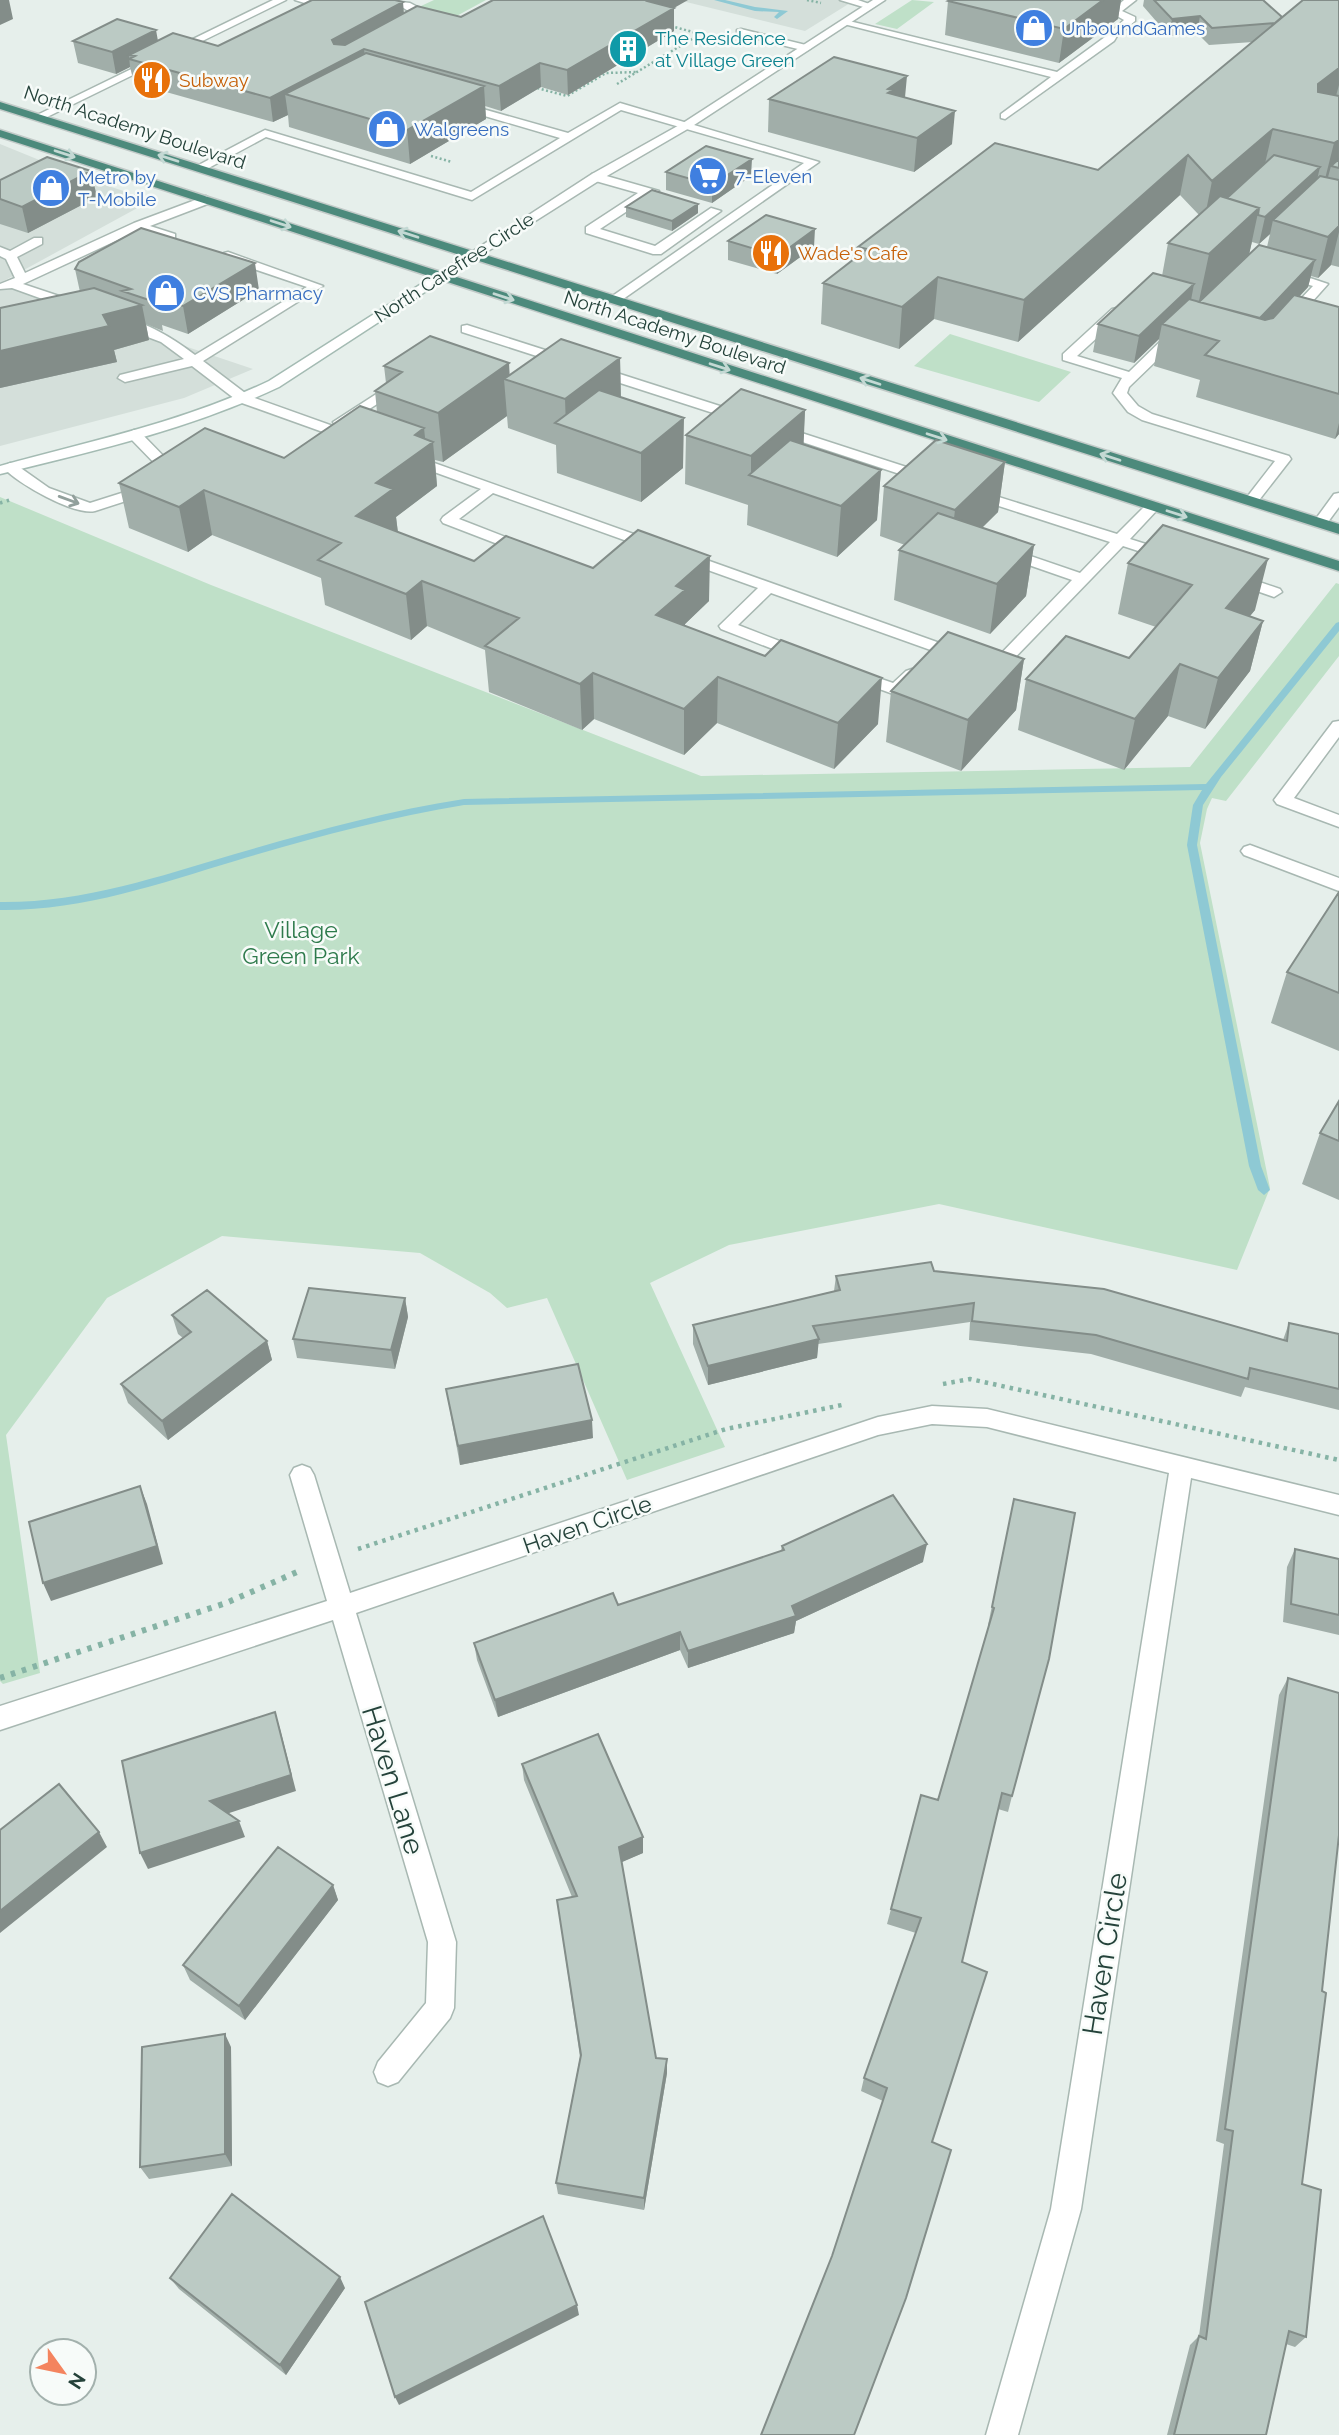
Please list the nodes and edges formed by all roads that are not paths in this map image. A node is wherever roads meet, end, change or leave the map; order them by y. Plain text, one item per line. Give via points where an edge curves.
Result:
1 (281, 0) edge
2 (300, 0) edge
3 (387, 0) edge
4 (845, 0) edge
5 (1131, 0) edge
6 (875, 3) edge
7 (256, 12) junction
8 (278, 19) edge
9 (311, 20) edge
10 (439, 20) edge
11 (845, 23) junction
12 (741, 32) dead end
13 (806, 48) junction
14 (1059, 76) junction
15 (0, 105) edge
16 (449, 108) edge
17 (1005, 116) dead end
18 (39, 117) junction
19 (687, 125) junction
20 (277, 127) dead end
21 (0, 133) edge
22 (265, 133) junction
23 (570, 137) junction
24 (199, 168) junction
25 (596, 177) junction
26 (648, 192) junction
27 (206, 200) junction
28 (675, 200) edge
29 (701, 207) edge
30 (715, 211) junction
31 (735, 217) junction
32 (138, 226) junction
33 (154, 232) junction
34 (179, 240) edge
35 (38, 241) dead end
36 (132, 244) edge
37 (657, 251) junction
38 (5, 253) edge
39 (217, 253) edge
40 (473, 255) junction
41 (678, 257) junction
42 (1274, 270) edge
43 (439, 276) junction
44 (11, 284) edge
45 (616, 300) junction
46 (1129, 301) edge
47 (1185, 332) edge
48 (1275, 334) edge
49 (458, 344) edge
50 (565, 360) junction
51 (194, 361) junction
52 (547, 373) edge
53 (1132, 377) junction
54 (125, 378) dead end
55 (407, 378) edge
56 (244, 399) junction
57 (329, 430) junction
58 (134, 434) junction
59 (309, 443) edge
60 (367, 443) edge
61 (391, 452) edge
62 (5, 468) edge
63 (914, 474) junction
64 (491, 488) junction
65 (896, 490) edge
66 (1339, 497) edge
67 (1251, 501) junction
68 (1153, 506) junction
69 (1320, 523) junction
70 (1339, 529) edge
71 (1121, 540) junction
72 (992, 548) edge
73 (537, 554) edge
74 (1184, 562) edge
75 (1339, 566) edge
76 (1223, 575) edge
77 (1083, 579) junction
78 (768, 587) junction
79 (1274, 592) dead end
80 (939, 648) junction
81 (818, 661) edge
82 (985, 664) junction
83 (844, 670) edge
84 (1014, 675) edge
85 (1339, 726) edge
86 (1339, 821) edge
87 (1250, 850) dead end
88 (1339, 885) edge
89 (1181, 1467) junction
90 (302, 1475) dead end
91 (1339, 1505) edge
92 (341, 1607) junction
93 (0, 1718) edge
94 (388, 2072) dead end
95 (1002, 2435) edge

1 - 7 street
2 - 9 street via 333,9
3 - 10 street
4 - 6 street
5 - 14 street via 1115,12 1131,19
6 - 11 street, North Carefree Circle
7 - 8 street
7 - 18 street
11 - 13 street, North Carefree Circle
11 - 14 street
12 - 13 street
13 - 19 street, North Carefree Circle
14 - 17 street
15 - 18 highway, North Academy Boulevard
16 - 23 street via 502,117
24 -> 18 highway, North Academy Boulevard
19 - 23 street via 620,106
19 - 25 street, North Carefree Circle
19 - 31 street via 813,162
20 - 22 street
21 -> 27 highway, North Academy Boulevard
22 - 23 street via 472,196
22 - 24 street
40 -> 24 highway, North Academy Boulevard
25 - 26 street
25 - 40 street, North Carefree Circle
26 - 28 street
26 - 37 street via 590,230
27 - 32 street
27 -> 43 highway, North Academy Boulevard
29 - 30 street
30 - 31 street
30 - 37 street
31 - 41 street
32 - 33 street
32 - 44 street
33 - 34 street
33 - 36 street
35 - 38 street
37 - 41 street
38 - 44 street
39 - 51 street via 317,286
40 - 43 street, North Carefree Circle
40 - 45 highway, North Academy Boulevard
41 - 45 street
42 - 48 street via 1322,284
43 - 56 street, North Carefree Circle
43 -> 68 highway, North Academy Boulevard
44 - 51 street via 71,297 102,315 166,339
67 -> 45 highway, North Academy Boulevard
46 - 53 street via 1068,357
47 - 53 street
49 - 50 street via 471,331
50 - 52 street
50 - 63 street via 828,452
51 - 54 street
51 - 56 street
53 - 67 street via 1120,393 1133,410 1283,459
55 - 57 street
56 - 57 street
56 - 58 street, North Carefree Circle
57 - 59 street
57 - 60 street
58 - 62 street, North Carefree Circle
62 -> 58 street via 44,491 90,508 118,501 155,487 173,473
61 - 64 street
63 - 65 street
63 - 71 street
64 - 73 street via 448,520
64 - 78 street via 625,542
66 - 69 street
67 - 69 highway, North Academy Boulevard
68 - 71 street
68 -> 75 highway, North Academy Boulevard
69 - 70 highway, North Academy Boulevard
71 - 74 street
71 - 77 street
72 - 77 street
76 - 79 street
77 - 82 street
78 - 80 street
78 - 81 street via 727,626
80 - 82 street
80 - 83 street via 896,690
82 - 84 street
85 - 86 street via 1283,800
87 - 88 street
89 - 91 street, Haven Circle
89 - 92 street, Haven Circle via 987,1418 932,1415 878,1426
89 - 95 street, Haven Circle via 1066,2209
90 - 92 street, Haven Lane
92 - 93 street, Haven Circle
92 - 94 street, Haven Lane via 442,1942 440,2008

